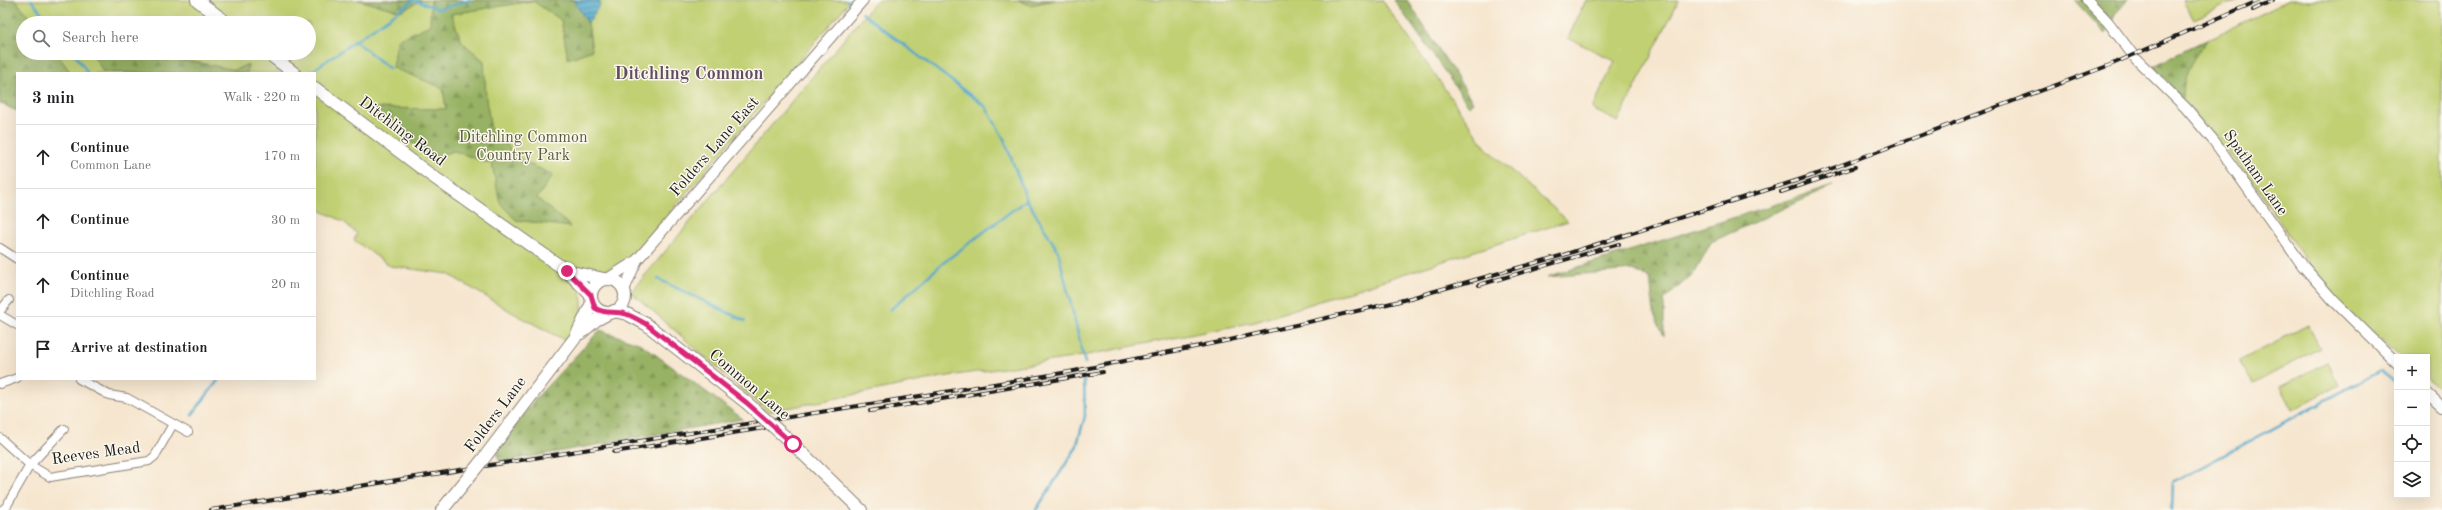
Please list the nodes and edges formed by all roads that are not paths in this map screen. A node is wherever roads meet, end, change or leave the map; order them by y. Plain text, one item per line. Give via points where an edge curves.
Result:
1 (197, 0) edge
2 (863, 0) edge
3 (2087, 0) edge
4 (218, 16) edge
5 (277, 60) edge
6 (293, 72) edge
7 (316, 89) edge
8 (0, 248) edge
9 (16, 258) edge
10 (637, 260) junction
11 (567, 271) junction
12 (607, 279) junction
13 (624, 293) junction
14 (591, 299) junction
15 (9, 300) dead end
16 (0, 311) edge
17 (612, 312) junction
18 (0, 315) edge
19 (16, 324) edge
20 (646, 324) junction
21 (575, 338) junction
22 (2394, 360) edge
23 (16, 378) edge
24 (81, 380) edge
25 (0, 384) edge
26 (2430, 396) edge
27 (2441, 406) edge
28 (173, 424) junction
29 (64, 429) dead end
30 (188, 432) dead end
31 (0, 438) edge
32 (30, 465) junction
33 (2, 510) edge
34 (442, 510) edge
35 (861, 510) edge

1 - 4 main road
2 - 10 street, Folders Lane East
3 - 22 street, Spatham Lane via 2108,22 2136,59 2186,108 2214,140 2303,266 2334,301
5 - 6 main road
7 - 11 main road, Ditchling Road
8 - 9 street
10 - 12 street, Folders Lane East
10 - 13 street, Folders Lane East
11 - 12 main road, Ditchling Road
11 - 14 main road, Ditchling Road
12 - 13 main road via 618,282
12 - 14 main road via 594,286
13 - 17 main road via 622,305
13 - 20 main road, Common Lane via 632,308
14 - 17 main road via 600,311
14 - 21 main road, Folders Lane
15 - 16 street
17 - 20 main road, Common Lane via 626,314
17 - 21 main road, Folders Lane via 596,320
18 - 19 street
20 - 35 main road, Common Lane, bridge via 747,403
21 - 34 main road, Folders Lane, bridge
23 - 25 street
24 - 28 street via 109,395 127,398
26 - 27 street
28 - 30 street
28 - 32 street, Reeves Mead via 155,456 149,461 50,477
29 - 32 street, Reeves Mead
31 - 32 street, Reeves Mead
32 - 33 street

